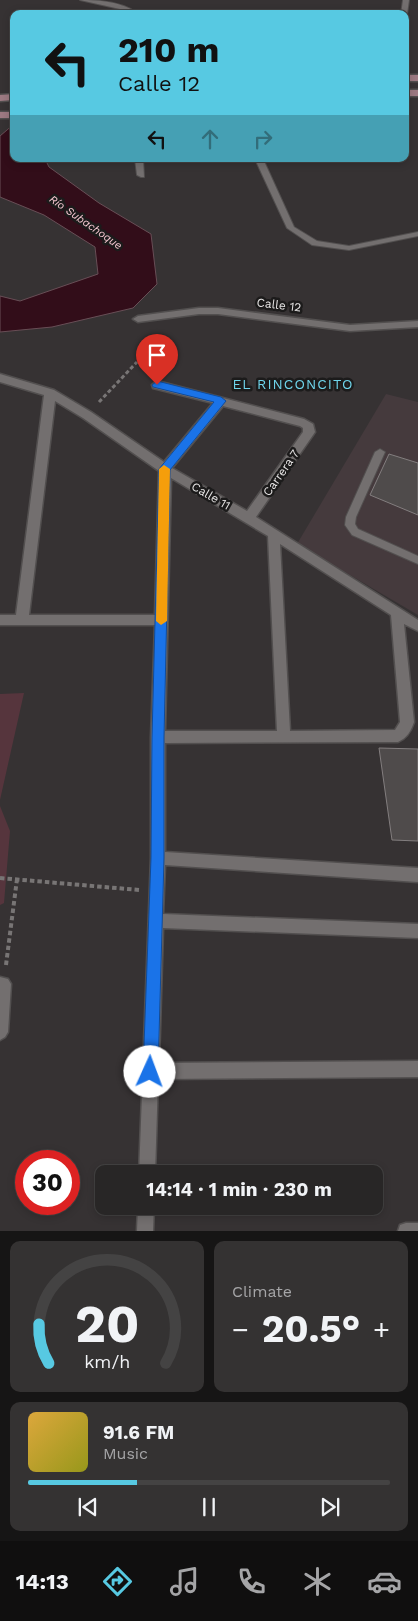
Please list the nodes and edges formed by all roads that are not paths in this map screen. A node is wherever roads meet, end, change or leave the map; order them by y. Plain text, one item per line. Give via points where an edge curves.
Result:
1 (83, 0) edge
2 (128, 10) edge
3 (139, 162) edge
4 (260, 162) edge
5 (141, 175) dead end
6 (418, 234) edge
7 (138, 320) dead end
8 (418, 324) edge
9 (0, 378) edge
10 (157, 385) dead end
11 (50, 393) junction
12 (221, 401) junction
13 (380, 452) dead end
14 (164, 469) junction
15 (249, 518) junction
16 (274, 534) junction
17 (418, 560) edge
18 (398, 613) junction
19 (0, 620) edge
20 (161, 620) junction
21 (22, 622) junction
22 (418, 626) edge
23 (284, 736) junction
24 (158, 737) junction
25 (158, 858) junction
26 (418, 875) edge
27 (156, 921) junction
28 (418, 931) edge
29 (2, 984) edge
30 (0, 1032) edge
31 (418, 1069) edge
32 (150, 1072) junction
33 (147, 1165) edge
34 (146, 1215) edge
35 (145, 1231) edge
36 (406, 1231) edge
37 (418, 1231) edge

1 - 2 lane
3 - 5 lane
4 - 6 lane via 291,228 315,243 350,248
7 - 8 street, Calle 12 via 218,311 350,328
9 - 11 street, Calle 11
10 - 12 street
11 - 14 street, Calle 11
11 - 21 street
12 - 14 street
12 - 15 street, Carrera 7 via 309,427 309,432
13 - 17 lane via 350,525 355,532
14 - 15 street, Calle 11
14 - 20 street
15 - 16 street, Calle 11
16 - 18 street, Calle 11
16 - 23 street
18 - 22 street, Calle 11
18 - 23 street via 405,730 398,736
19 - 21 street
20 - 21 street
20 - 24 street
23 - 24 street
24 - 25 street
25 - 26 street
25 - 27 street
27 - 28 street
27 - 32 street
29 - 30 street
31 - 32 street
32 - 33 street
34 - 35 street
36 - 37 street

